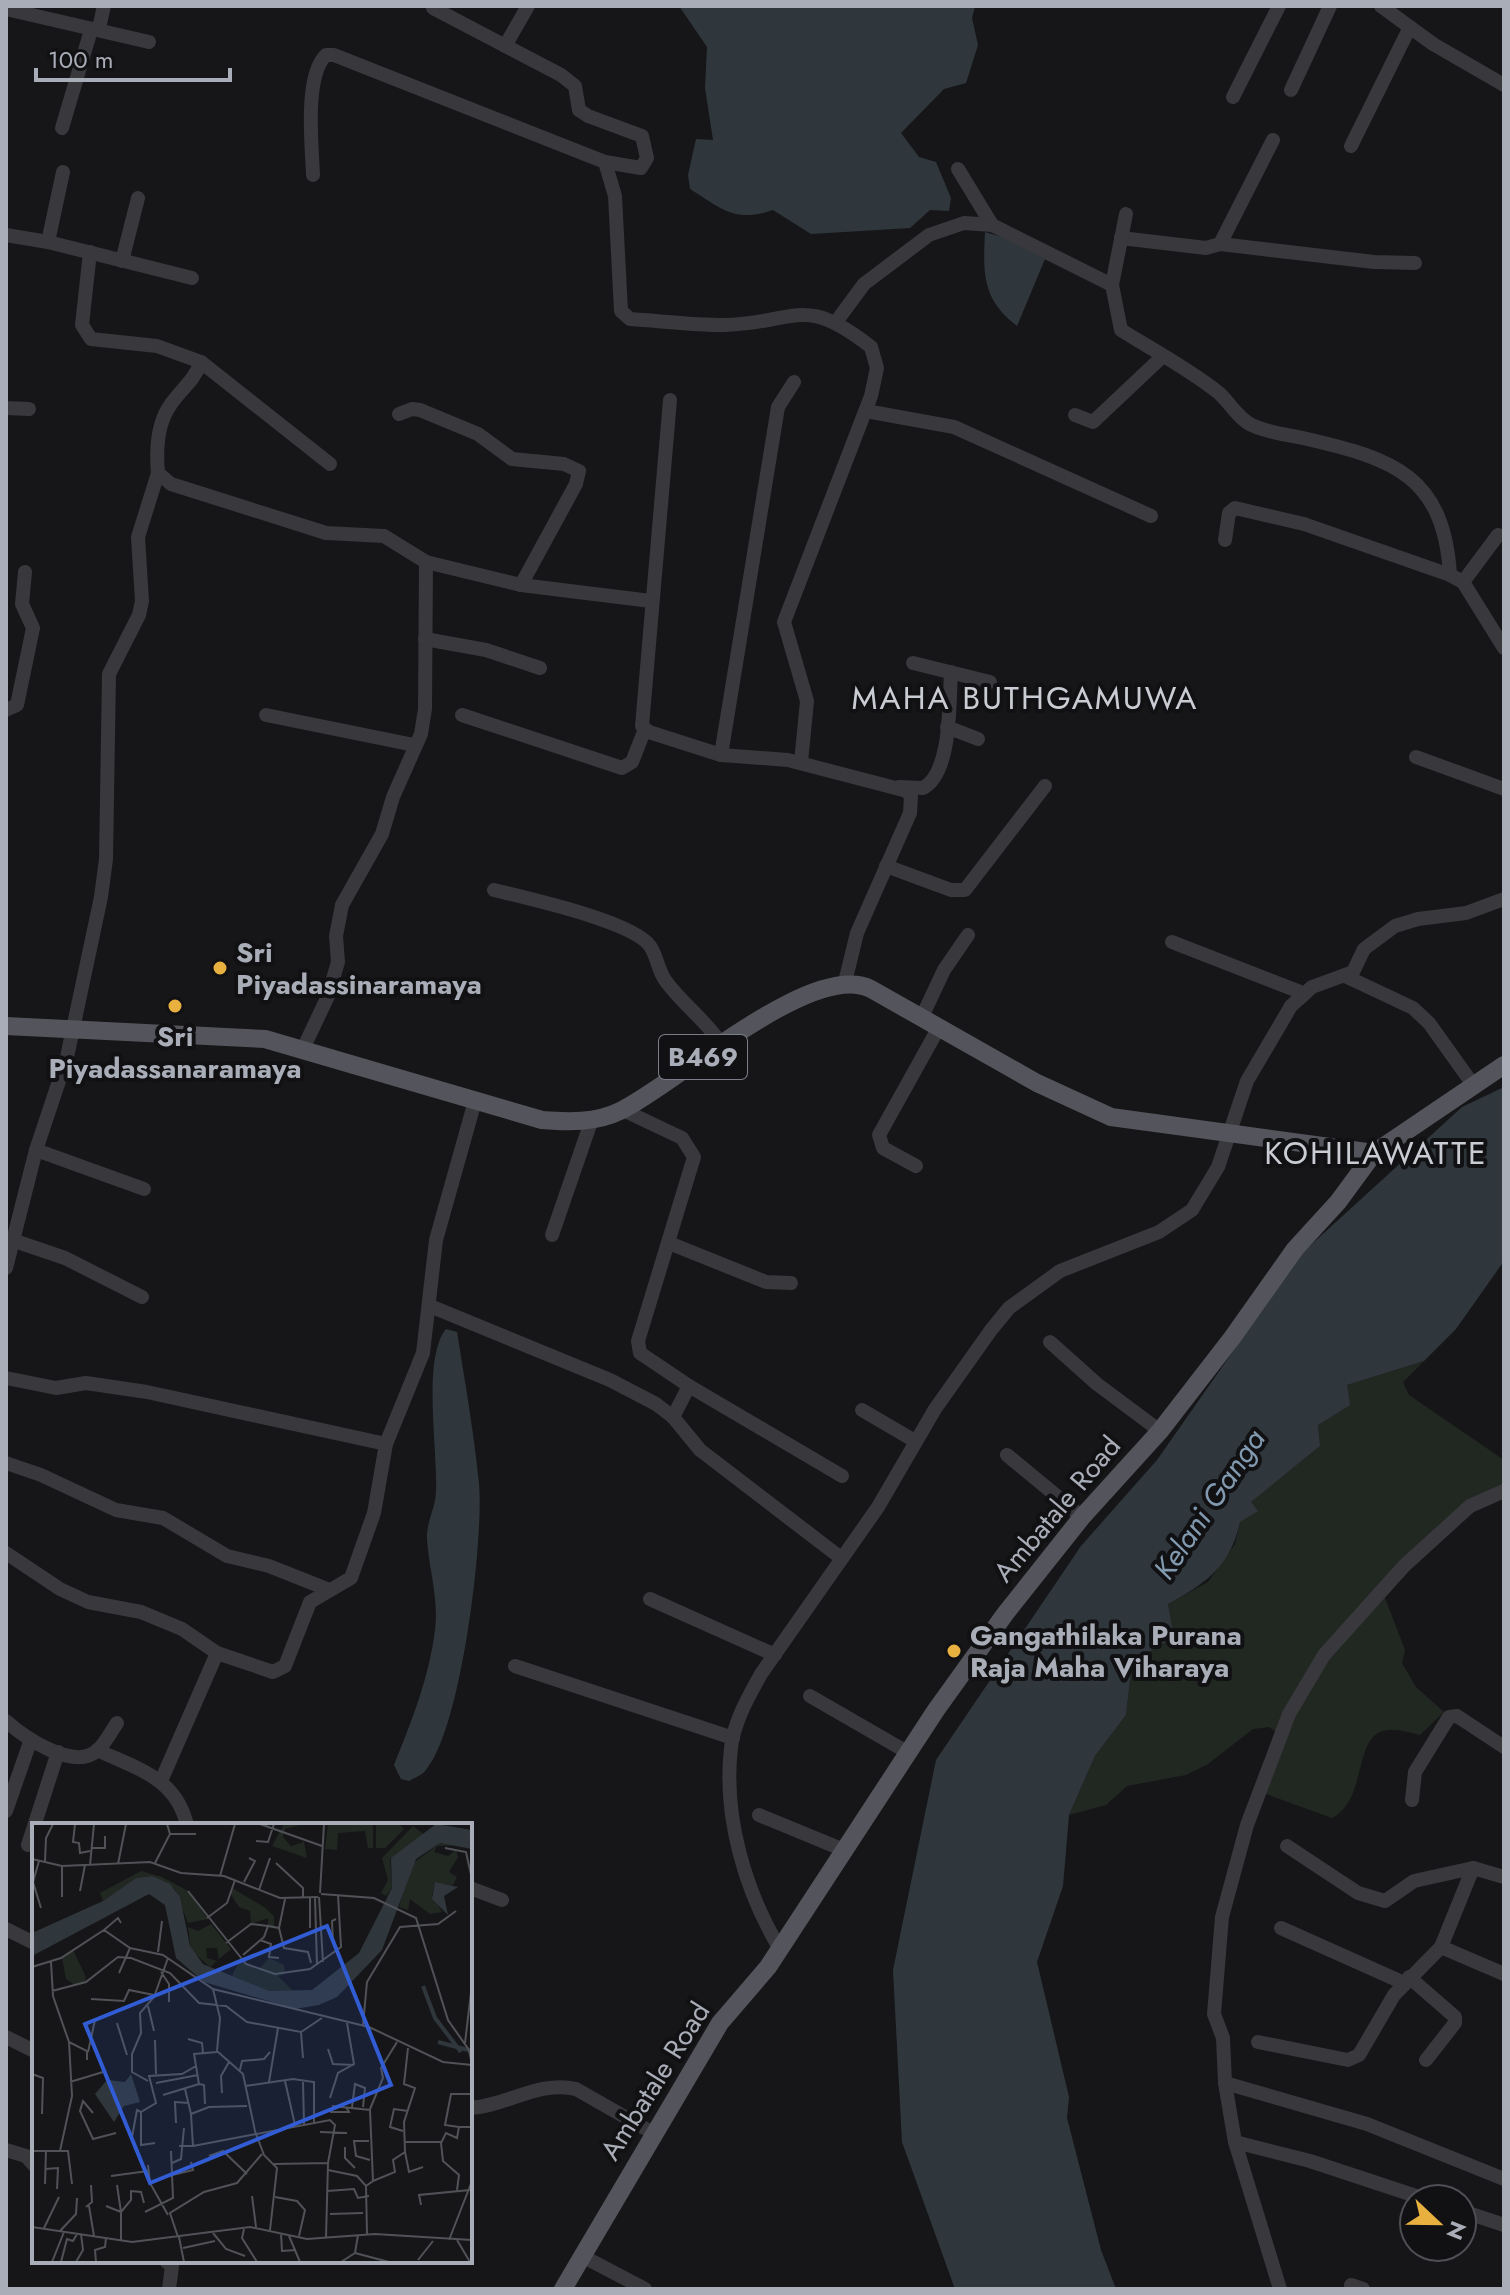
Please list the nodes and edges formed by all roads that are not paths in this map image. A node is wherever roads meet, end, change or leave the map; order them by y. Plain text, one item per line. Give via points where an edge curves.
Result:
1 (104, 6) edge
2 (528, 6) edge
3 (1279, 6) edge
4 (1330, 6) edge
5 (1381, 6) edge
6 (433, 8) edge
7 (6, 9) edge
8 (1410, 27) junction
9 (95, 29) junction
10 (149, 42) dead end
11 (505, 46) junction
12 (1504, 85) edge
13 (1291, 90) dead end
14 (1233, 97) dead end
15 (62, 128) dead end
16 (1273, 140) dead end
17 (1351, 146) dead end
18 (605, 162) junction
19 (958, 169) dead end
20 (63, 172) dead end
21 (313, 175) dead end
22 (138, 198) dead end
23 (1126, 214) dead end
24 (992, 225) junction
25 (6, 235) edge
26 (1121, 238) junction
27 (48, 242) junction
28 (1220, 244) junction
29 (90, 252) junction
30 (122, 261) junction
31 (1415, 263) dead end
32 (192, 278) dead end
33 (1112, 285) junction
34 (836, 322) junction
35 (1163, 356) junction
36 (201, 362) junction
37 (794, 382) dead end
38 (670, 400) dead end
39 (6, 408) edge
40 (29, 409) dead end
41 (866, 411) junction
42 (399, 414) dead end
43 (1075, 415) dead end
44 (330, 464) dead end
45 (158, 473) junction
46 (1151, 516) dead end
47 (1498, 535) dead end
48 (1225, 540) dead end
49 (426, 562) junction
50 (25, 572) dead end
51 (1456, 578) junction
52 (521, 585) junction
53 (651, 601) junction
54 (425, 639) junction
55 (1504, 648) edge
56 (913, 663) dead end
57 (540, 668) dead end
58 (951, 672) junction
59 (990, 682) dead end
60 (6, 710) edge
61 (266, 715) dead end
62 (462, 715) dead end
63 (947, 727) junction
64 (645, 729) junction
65 (978, 739) dead end
66 (414, 745) junction
67 (721, 755) junction
68 (1416, 757) dead end
69 (801, 762) junction
70 (1045, 786) dead end
71 (899, 787) junction
72 (1504, 789) edge
73 (886, 866) junction
74 (494, 890) dead end
75 (1504, 899) edge
76 (968, 935) dead end
77 (1172, 942) dead end
78 (1345, 976) junction
79 (845, 982) junction
80 (1303, 993) junction
81 (921, 1019) junction
82 (6, 1026) edge
83 (73, 1027) junction
84 (938, 1029) junction
85 (722, 1045) junction
86 (303, 1049) junction
87 (1504, 1065) edge
88 (1474, 1086) junction
89 (475, 1101) junction
90 (623, 1110) junction
91 (592, 1119) junction
92 (1228, 1132) junction
93 (36, 1150) junction
94 (1374, 1153) junction
95 (916, 1166) dead end
96 (144, 1189) dead end
97 (552, 1235) dead end
98 (12, 1240) junction
99 (669, 1243) junction
100 (6, 1268) edge
101 (791, 1283) dead end
102 (142, 1297) dead end
103 (430, 1306) junction
104 (1050, 1342) dead end
105 (6, 1378) edge
106 (689, 1386) junction
107 (862, 1410) dead end
108 (673, 1417) junction
109 (1160, 1431) junction
110 (915, 1441) junction
111 (386, 1444) junction
112 (1007, 1455) dead end
113 (6, 1463) edge
114 (842, 1476) dead end
115 (1504, 1491) edge
116 (1082, 1517) junction
117 (6, 1553) edge
118 (841, 1558) junction
119 (327, 1589) junction
120 (650, 1599) dead end
121 (217, 1653) junction
122 (775, 1655) junction
123 (515, 1666) dead end
124 (810, 1696) dead end
125 (6, 1721) edge
126 (117, 1723) dead end
127 (733, 1738) junction
128 (30, 1742) junction
129 (1504, 1747) edge
130 (97, 1750) junction
131 (58, 1752) junction
132 (907, 1752) junction
133 (161, 1781) junction
134 (1412, 1800) dead end
135 (6, 1811) edge
136 (759, 1815) dead end
137 (35, 1823) edge
138 (187, 1823) edge
139 (32, 1833) edge
140 (28, 1845) dead end
141 (1287, 1846) dead end
142 (844, 1850) junction
143 (1473, 1868) junction
144 (1504, 1877) edge
145 (472, 1889) edge
146 (502, 1900) dead end
147 (1281, 1928) dead end
148 (6, 1929) edge
149 (32, 1942) edge
150 (1441, 1947) junction
151 (780, 1949) junction
152 (1504, 1974) edge
153 (1406, 1980) junction
154 (6, 2037) edge
155 (1258, 2042) dead end
156 (32, 2050) edge
157 (1426, 2060) dead end
158 (1225, 2083) junction
159 (472, 2108) edge
160 (653, 2133) junction
161 (1235, 2142) junction
162 (6, 2150) edge
163 (32, 2163) edge
164 (1504, 2179) edge
165 (1398, 2190) edge
166 (1478, 2216) edge
167 (1504, 2225) edge
168 (584, 2257) junction
169 (168, 2263) edge
170 (169, 2289) edge
171 (563, 2289) edge
172 (645, 2289) edge
173 (1280, 2289) edge

1 - 9 street
2 - 11 street
3 - 14 street
4 - 13 street
5 - 8 street
6 - 11 street
7 - 9 street
8 - 12 street
8 - 17 street
9 - 10 street
9 - 15 street
11 - 18 street via 575,86 579,110 588,116 642,136 647,158 641,168
16 - 28 street
18 - 21 street via 326,55 312,93
18 - 34 street via 615,196 621,311 630,319 723,325 814,314
19 - 24 street
20 - 27 street
22 - 30 street
23 - 26 street
24 - 33 street
24 - 34 street via 964,223 929,235 864,284
25 - 27 street
26 - 28 street via 1206,248
26 - 33 street
27 - 29 street
28 - 31 street
29 - 30 street
29 - 36 street via 82,325 91,339 157,346
30 - 32 street
33 - 35 street via 1121,330
34 - 41 street via 875,355 877,368
35 - 43 street via 1093,422
35 - 51 street via 1219,393 1252,426 1368,457 1419,483 1448,540
36 - 44 street
36 - 45 street via 194,379 169,405 156,446
37 - 67 street via 778,407
38 - 53 street
39 - 40 street
41 - 46 street via 954,427
41 - 69 street via 784,622 807,701
42 - 52 street via 420,410 478,434 512,459 564,464 579,471
45 - 49 street via 171,484 326,533 384,536
45 - 83 street via 138,537 139,615 109,674 106,859
47 - 51 street
48 - 51 street via 1229,513 1235,508 1304,524
49 - 52 street
49 - 54 street
50 - 60 street via 22,604 33,628 17,705
51 - 55 street
52 - 53 street
53 - 64 street via 641,717
54 - 57 street via 486,650
54 - 66 street via 425,709
56 - 58 street
58 - 59 street
58 - 63 street
61 - 66 street
62 - 64 street via 622,768 632,762
63 - 65 street
63 - 71 street via 936,776 923,788
64 - 67 street
66 - 86 street via 382,834 342,905 338,962
67 - 69 street
68 - 72 street
69 - 71 street
70 - 73 street via 965,890 951,890
71 - 73 street via 911,797 910,813
73 - 79 street via 850,951
74 - 85 street via 561,906 636,935 650,945 664,978
75 - 78 street via 1466,913 1395,926 1364,949 1353,972
76 - 81 street
77 - 80 street
78 - 80 street
78 - 88 street via 1413,1008
79 - 81 main road via 871,989
79 - 85 main road, B469 via 794,1001
80 - 92 street via 1255,1066
81 - 84 main road
82 - 83 main road, B469
83 - 86 main road, B469 via 265,1039
83 - 93 street
84 - 92 main road via 1111,1117
84 - 95 street via 879,1135 883,1148
85 - 90 main road, B469
86 - 89 main road, B469
87 - 88 main road, Ambatale Road
88 - 94 main road, Ambatale Road
89 - 91 main road, B469 via 542,1120
89 - 103 street via 436,1240
90 - 91 main road, B469
90 - 99 street via 691,1146 693,1166
91 - 97 street
92 - 94 main road
92 - 110 street via 1218,1167 1192,1210 1159,1232 1060,1271 1009,1308
93 - 96 street
93 - 98 street
94 - 109 main road, Ambatale Road via 1295,1249
98 - 100 street
98 - 102 street via 65,1258
99 - 101 street via 766,1282
99 - 106 street via 637,1348
103 - 108 street via 610,1380
103 - 111 street via 423,1353
104 - 109 street
105 - 111 street via 56,1388 86,1383 147,1392
106 - 108 street
106 - 114 street
107 - 110 street
108 - 118 street via 700,1450
109 - 116 main road, Ambatale Road
110 - 118 street via 878,1507
111 - 119 street via 374,1513 351,1578
112 - 116 street
113 - 119 street via 116,1510 163,1518 227,1556
115 - 158 street via 1470,1506 1404,1566 1324,1655 1289,1714 1247,1825 1222,1917 1214,2014 1223,2038
116 - 132 main road, Ambatale Road
117 - 121 street via 60,1589 88,1602 141,1612 182,1629
118 - 122 street
119 - 121 street via 310,1602 280,1671
120 - 122 street
121 - 133 street
122 - 127 street via 746,1701
123 - 127 street
124 - 132 street
125 - 128 street
126 - 130 street
127 - 151 street via 732,1802 748,1885
128 - 131 street
128 - 135 street
129 - 134 street via 1457,1716 1449,1717 1415,1772
130 - 131 street via 89,1755
130 - 133 street
131 - 137 street
132 - 142 main road, Ambatale Road
133 - 138 street via 182,1802
136 - 142 street
139 - 140 street
141 - 143 street via 1358,1893 1385,1901 1414,1881
142 - 151 main road, Ambatale Road
143 - 144 street
143 - 150 street
145 - 146 street
147 - 153 street
148 - 149 street
150 - 152 street
150 - 153 street
151 - 160 main road, Ambatale Road via 720,2023
153 - 155 street via 1359,2055 1348,2060
153 - 157 street via 1455,2017
154 - 156 street
158 - 161 street
158 - 164 street via 1367,2124
159 - 160 street via 562,2085
160 - 168 main road, Ambatale Road
161 - 165 street
161 - 173 street
162 - 163 street
166 - 167 street
168 - 171 main road, Ambatale Road
168 - 172 street
169 - 170 street via 173,2275

